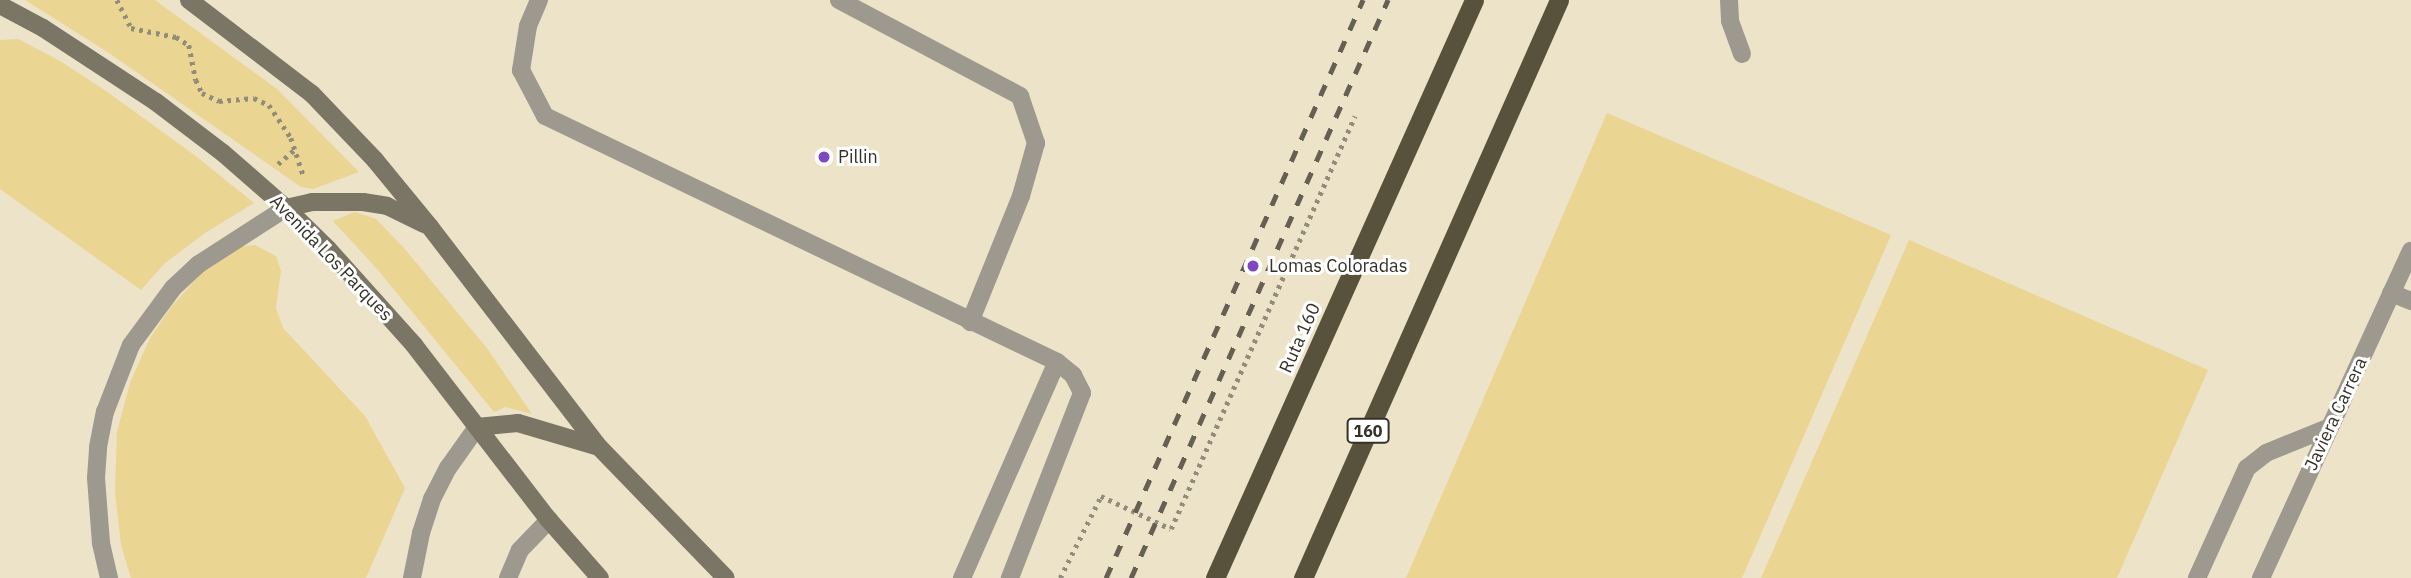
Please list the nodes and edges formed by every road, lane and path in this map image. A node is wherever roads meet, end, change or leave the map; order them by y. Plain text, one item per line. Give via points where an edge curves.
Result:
1 (117, 0) edge
2 (189, 0) edge
3 (539, 0) edge
4 (839, 0) edge
5 (1474, 0) edge
6 (1559, 0) edge
7 (1729, 0) edge
8 (0, 5) edge
9 (1742, 54) dead end
10 (1355, 116) dead end
11 (309, 184) dead end
12 (286, 208) junction
13 (430, 227) junction
14 (2411, 251) edge
15 (2392, 293) junction
16 (2411, 301) edge
17 (970, 322) junction
18 (1057, 362) junction
19 (477, 426) junction
20 (2330, 427) junction
21 (599, 447) junction
22 (549, 520) junction
23 (109, 578) edge
24 (412, 578) edge
25 (508, 578) edge
26 (600, 578) edge
27 (726, 578) edge
28 (962, 578) edge
29 (1010, 578) edge
30 (1060, 578) edge
31 (1215, 578) edge
32 (1303, 578) edge
33 (2197, 578) edge
34 (2261, 578) edge

1 - 11 path via 131,27 176,37 189,45 202,93 219,101 254,98 270,105 291,138
2 - 13 main road via 312,94 376,160
3 - 17 street via 528,26 520,70 545,116
4 - 17 street via 1020,96 1036,143 1021,196
5 - 31 highway, Ruta 160
6 - 32 highway, 160
7 - 9 street via 1730,21
8 - 12 main road, Avenida Los Parques via 156,102
10 - 30 path via 1171,529 1101,496
12 - 13 main road via 312,202 363,202 387,206
12 - 19 main road, Avenida Los Parques via 372,296
12 - 23 street via 199,264 158,306 131,345 112,389 98,447 101,543
13 - 21 main road
14 - 15 street, Javiera Carrera
15 - 16 street
15 - 20 street, Javiera Carrera
17 - 18 street
18 - 28 street
18 - 29 street via 1073,375 1082,393
19 - 21 main road via 519,422
19 - 22 main road, Avenida Los Parques
19 - 24 street via 432,499
20 - 33 street via 2266,453 2248,468
20 - 34 street, Javiera Carrera
21 - 27 main road
22 - 25 street via 520,550
22 - 26 main road, Avenida Los Parques

